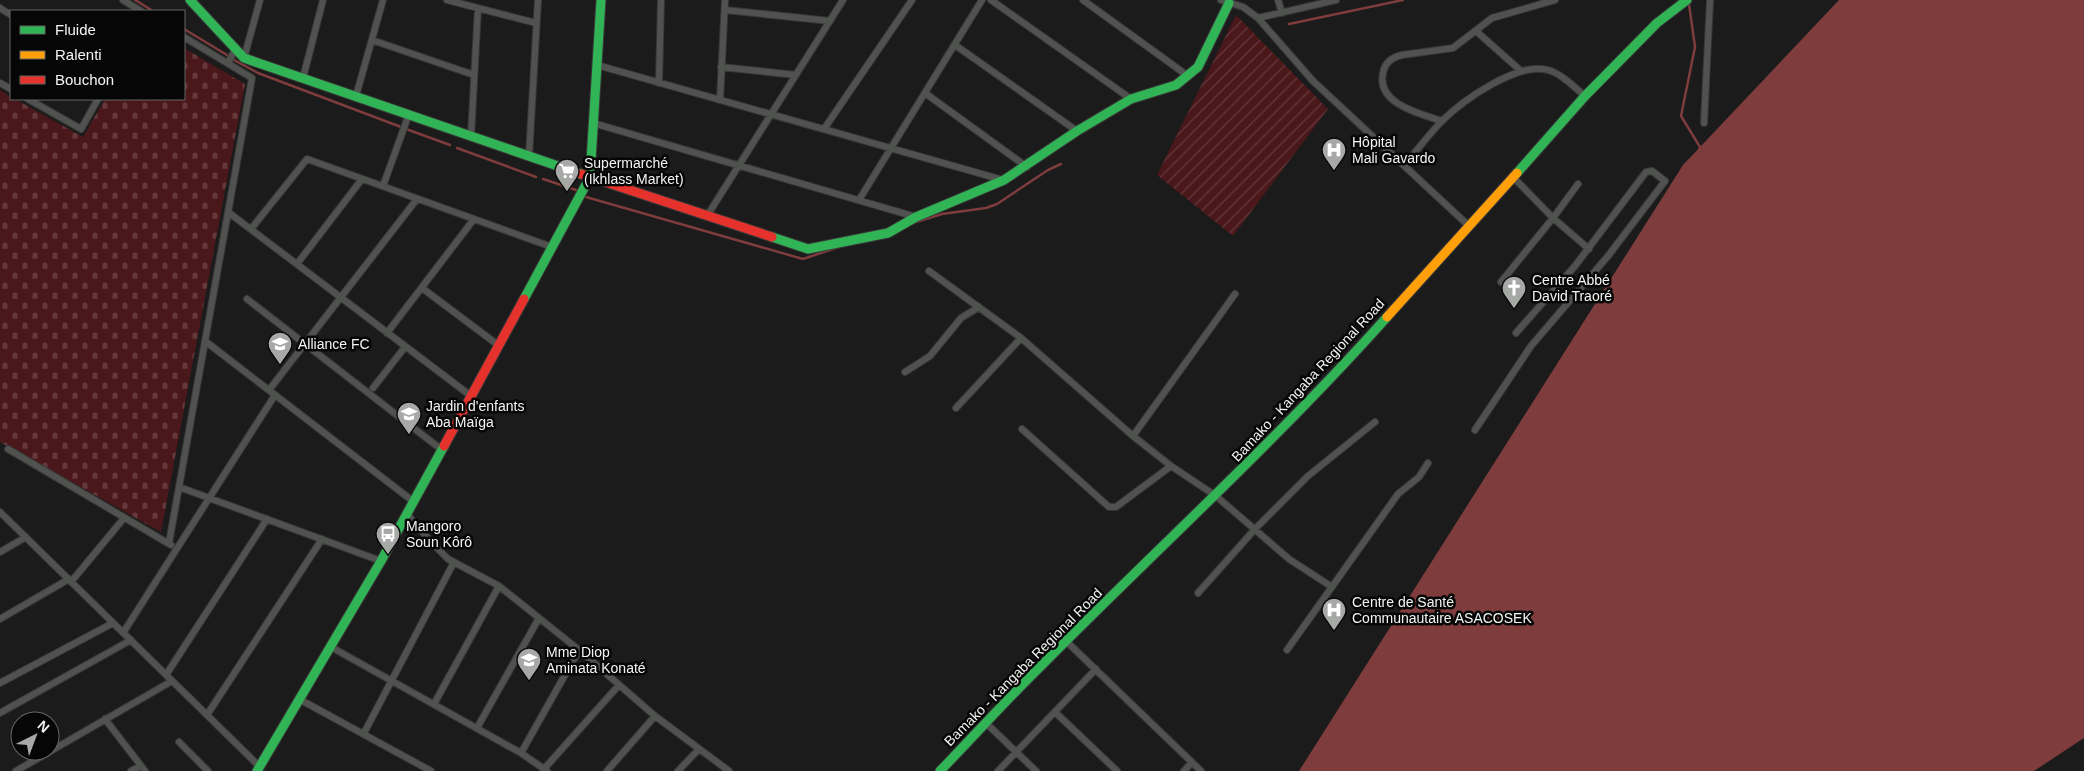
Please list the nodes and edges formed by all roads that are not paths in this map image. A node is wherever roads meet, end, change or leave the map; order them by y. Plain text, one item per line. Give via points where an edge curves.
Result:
1 (4, 0) edge
2 (123, 0) edge
3 (190, 0) edge
4 (260, 0) edge
5 (322, 0) edge
6 (383, 0) edge
7 (447, 0) edge
8 (538, 0) edge
9 (602, 0) edge
10 (662, 0) edge
11 (725, 0) edge
12 (843, 0) edge
13 (912, 0) edge
14 (982, 0) edge
15 (991, 0) edge
16 (1083, 0) edge
17 (1248, 0) edge
18 (1278, 0) edge
19 (1336, 0) edge
20 (1555, 0) edge
21 (1710, 0) edge
22 (1225, 1) edge
23 (1322, 2) edge
24 (1683, 2) edge
25 (0, 7) edge
26 (1243, 7) junction
27 (478, 8) junction
28 (139, 10) edge
29 (725, 10) junction
30 (1282, 13) junction
31 (1258, 18) junction
32 (830, 20) junction
33 (536, 23) junction
34 (1476, 31) junction
35 (185, 38) edge
36 (372, 40) junction
37 (955, 45) junction
38 (236, 48) junction
39 (244, 58) junction
40 (228, 64) junction
41 (597, 65) junction
42 (721, 66) junction
43 (1521, 71) junction
44 (474, 75) junction
45 (796, 75) junction
46 (1188, 76) junction
47 (303, 78) junction
48 (659, 83) junction
49 (925, 93) junction
50 (356, 96) junction
51 (1585, 96) junction
52 (1131, 99) junction
53 (30, 100) edge
54 (97, 100) edge
55 (720, 100) junction
56 (409, 114) junction
57 (771, 114) junction
58 (1442, 121) junction
59 (593, 123) junction
60 (1704, 123) dead end
61 (824, 129) junction
62 (1077, 131) junction
63 (471, 136) junction
64 (891, 148) junction
65 (529, 156) junction
66 (1404, 165) junction
67 (739, 166) junction
68 (1027, 167) junction
69 (1512, 176) junction
70 (590, 177) junction
71 (362, 179) junction
72 (1004, 180) junction
73 (1578, 184) dead end
74 (383, 186) junction
75 (418, 199) junction
76 (859, 200) junction
77 (228, 212) junction
78 (707, 216) junction
79 (916, 217) junction
80 (1553, 218) junction
81 (474, 219) junction
82 (1469, 226) junction
83 (251, 229) junction
84 (552, 247) junction
85 (1588, 248) junction
86 (296, 264) junction
87 (929, 271) dead end
88 (1502, 282) dead end
89 (422, 288) junction
90 (1236, 294) dead end
91 (341, 298) junction
92 (247, 299) dead end
93 (979, 307) junction
94 (387, 333) junction
95 (1516, 333) dead end
96 (1021, 338) junction
97 (205, 341) junction
98 (305, 344) junction
99 (498, 345) junction
100 (405, 347) junction
101 (905, 372) dead end
102 (372, 388) dead end
103 (269, 390) junction
104 (275, 395) junction
105 (471, 396) junction
106 (956, 408) dead end
107 (1376, 422) dead end
108 (1022, 428) dead end
109 (1475, 430) dead end
110 (1133, 436) junction
111 (8, 449) dead end
112 (442, 450) junction
113 (1428, 463) dead end
114 (1170, 466) junction
115 (179, 487) junction
116 (1216, 496) junction
117 (209, 498) junction
118 (414, 502) junction
119 (0, 512) edge
120 (407, 514) junction
121 (124, 518) junction
122 (267, 519) junction
123 (1255, 530) junction
124 (26, 537) junction
125 (322, 539) junction
126 (169, 543) junction
127 (177, 548) junction
128 (0, 552) edge
129 (381, 561) junction
130 (454, 562) junction
131 (70, 580) junction
132 (499, 586) junction
133 (1332, 587) junction
134 (1198, 593) dead end
135 (539, 618) junction
136 (0, 619) edge
137 (113, 623) junction
138 (123, 633) junction
139 (131, 640) junction
140 (1066, 641) junction
141 (331, 647) junction
142 (579, 650) junction
143 (1287, 650) dead end
144 (1096, 669) junction
145 (166, 675) junction
146 (391, 680) junction
147 (172, 681) junction
148 (0, 683) edge
149 (619, 684) junction
150 (299, 699) junction
151 (434, 704) junction
152 (1055, 712) junction
153 (0, 713) edge
154 (207, 715) junction
155 (655, 716) junction
156 (105, 719) junction
157 (986, 723) junction
158 (476, 728) junction
159 (364, 733) junction
160 (179, 742) dead end
161 (699, 749) junction
162 (1016, 752) junction
163 (521, 753) junction
164 (1192, 762) junction
165 (143, 769) edge
166 (259, 769) edge
167 (545, 770) edge
168 (16, 771) edge
169 (131, 771) edge
170 (208, 771) edge
171 (431, 771) edge
172 (607, 771) edge
173 (678, 771) edge
174 (729, 771) edge
175 (940, 771) edge
176 (998, 771) edge
177 (1036, 771) edge
178 (1117, 771) edge
179 (1184, 771) edge
180 (1201, 771) edge

1 - 25 street
2 - 28 street
3 - 38 street
4 - 39 street
5 - 47 street
6 - 36 street
7 - 27 street
8 - 33 street
9 - 41 street
10 - 48 street
11 - 29 street
12 - 32 street
13 - 61 street
14 - 37 street
15 - 52 street
16 - 46 street
17 - 26 street
18 - 30 street
19 - 23 street
20 - 34 street via 1500,14
21 - 60 street
22 - 26 street
22 - 46 street via 1198,67
23 - 30 street
24 - 51 street, Bamako - Kangaba Regional Road via 1657,23
26 - 31 street
27 - 33 street
27 - 44 street
29 - 32 street
29 - 42 street
30 - 31 street
31 - 66 street via 1313,82
32 - 45 street
33 - 65 street
34 - 43 street
34 - 58 street via 1452,48 1396,57 1384,68 1383,84 1392,99 1411,111
35 - 40 street
36 - 44 street
36 - 50 street
37 - 49 street
37 - 62 street
38 - 39 street
38 - 40 street
39 - 47 street
40 - 77 street via 252,78
41 - 48 street
41 - 59 street
42 - 45 street
42 - 55 street
43 - 51 street via 1549,70 1563,77
43 - 58 street via 1486,88
44 - 63 street
45 - 57 street
46 - 52 street via 1176,85
47 - 50 street
48 - 55 street
49 - 64 street
49 - 68 street
50 - 56 street
51 - 69 street, Bamako - Kangaba Regional Road
52 - 62 street
53 - 54 street via 81,129
55 - 57 street
56 - 63 street
56 - 74 street
57 - 61 street
57 - 67 street
58 - 66 street
59 - 67 street
59 - 70 street
61 - 64 street
62 - 68 street
63 - 65 street
64 - 72 street
64 - 76 street
65 - 70 street
66 - 82 street
67 - 76 street
67 - 78 street
68 - 72 street
69 - 80 street
69 - 82 street, Bamako - Kangaba Regional Road
70 - 78 street
70 - 84 street
71 - 74 street
71 - 83 street via 307,159
71 - 86 street
72 - 79 street
73 - 80 street
74 - 75 street
75 - 81 street
75 - 91 street
76 - 79 street
77 - 83 street
77 - 97 street
78 - 79 street via 808,249 888,234
80 - 85 street
80 - 88 street
81 - 84 street
81 - 89 street
82 - 116 street, Bamako - Kangaba Regional Road via 1358,350
83 - 86 street
84 - 99 street
85 - 95 street
85 - 109 street via 1646,172 1652,171 1665,181 1608,256 1531,346
86 - 91 street
87 - 93 street
89 - 94 street
89 - 99 street
90 - 110 street
91 - 94 street
91 - 98 street
92 - 98 street
93 - 96 street
93 - 101 street via 962,318 930,356
94 - 100 street
96 - 106 street
96 - 110 street
97 - 103 street
97 - 115 street
98 - 103 street
98 - 112 street
99 - 105 street
100 - 102 street
100 - 105 street
103 - 104 street
104 - 117 street
104 - 118 street
105 - 112 street
107 - 123 street via 1308,476
108 - 114 street via 1109,507 1116,507
110 - 114 street
111 - 121 street
112 - 118 street
113 - 133 street via 1419,477 1398,494
114 - 116 street
115 - 117 street
115 - 126 street
116 - 123 street
116 - 140 street, Bamako - Kangaba Regional Road
117 - 122 street
117 - 127 street
118 - 120 street
119 - 124 street
120 - 129 street
120 - 130 street
121 - 126 street
121 - 131 street
122 - 125 street
122 - 145 street
123 - 133 street via 1289,559
123 - 134 street
124 - 128 street
124 - 131 street
125 - 129 street
125 - 154 street
126 - 127 street
127 - 138 street
129 - 141 street
130 - 132 street
130 - 146 street
131 - 136 street
131 - 137 street
132 - 135 street
132 - 151 street
133 - 143 street
135 - 142 street
135 - 158 street
137 - 138 street
137 - 148 street
138 - 139 street
139 - 145 street
139 - 153 street
140 - 144 street
140 - 157 street, Bamako - Kangaba Regional Road
141 - 146 street
141 - 150 street
142 - 149 street
142 - 163 street
144 - 152 street
144 - 164 street
145 - 147 street
146 - 151 street
146 - 159 street
147 - 154 street
147 - 156 street
149 - 155 street
149 - 167 street
150 - 159 street
150 - 166 street
151 - 158 street
152 - 162 street
152 - 178 street
154 - 166 street
155 - 161 street
155 - 172 street
156 - 165 street
156 - 168 street
157 - 162 street
157 - 175 street, Bamako - Kangaba Regional Road
158 - 163 street
159 - 171 street
160 - 170 street
161 - 173 street
161 - 174 street
162 - 176 street
162 - 177 street
163 - 167 street
164 - 179 street
164 - 180 street
165 - 169 street

